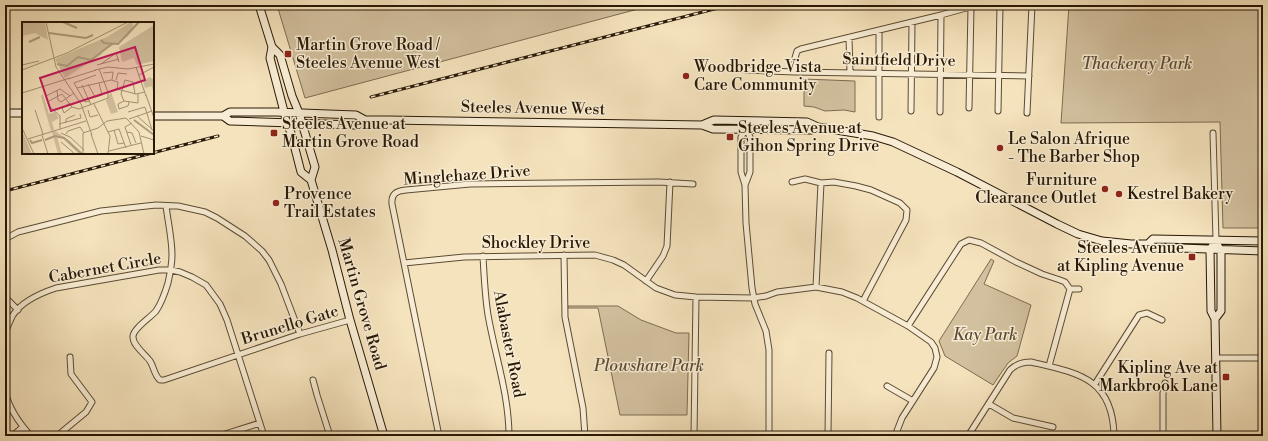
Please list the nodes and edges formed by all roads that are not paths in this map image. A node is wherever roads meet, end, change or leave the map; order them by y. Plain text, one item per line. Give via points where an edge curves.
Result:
1 (259, 5) edge
2 (977, 5) edge
3 (1000, 5) edge
4 (1032, 5) edge
5 (970, 7) junction
6 (941, 15) junction
7 (912, 22) junction
8 (879, 30) junction
9 (849, 38) junction
10 (272, 46) junction
11 (745, 70) dead end
12 (795, 72) junction
13 (850, 72) junction
14 (879, 73) junction
15 (911, 73) junction
16 (940, 74) junction
17 (969, 74) junction
18 (998, 75) junction
19 (1029, 76) junction
20 (969, 108) dead end
21 (911, 111) dead end
22 (998, 111) dead end
23 (285, 112) junction
24 (940, 112) dead end
25 (5, 113) edge
26 (22, 113) edge
27 (299, 113) junction
28 (1027, 113) dead end
29 (154, 116) edge
30 (223, 116) junction
31 (879, 117) dead end
32 (365, 120) junction
33 (746, 120) junction
34 (287, 123) junction
35 (302, 124) junction
36 (702, 125) junction
37 (818, 127) junction
38 (746, 129) junction
39 (1213, 133) dead end
40 (311, 180) junction
41 (670, 182) junction
42 (792, 182) dead end
43 (821, 183) junction
44 (692, 184) dead end
45 (744, 185) junction
46 (166, 206) junction
47 (5, 239) edge
48 (1216, 240) junction
49 (1263, 241) edge
50 (1148, 244) junction
51 (1210, 250) junction
52 (1220, 250) junction
53 (1263, 251) edge
54 (564, 255) junction
55 (483, 256) junction
56 (404, 263) junction
57 (171, 270) junction
58 (646, 281) junction
59 (816, 287) junction
60 (1070, 289) junction
61 (1079, 289) dead end
62 (5, 297) edge
63 (696, 297) junction
64 (753, 298) junction
65 (863, 302) junction
66 (18, 310) junction
67 (1215, 319) junction
68 (350, 320) junction
69 (1162, 320) dead end
70 (908, 326) junction
71 (5, 332) edge
72 (300, 334) junction
73 (829, 353) dead end
74 (238, 354) junction
75 (70, 357) dead end
76 (1216, 358) junction
77 (1263, 358) edge
78 (1049, 366) junction
79 (313, 380) dead end
80 (1165, 383) dead end
81 (1094, 384) junction
82 (887, 386) dead end
83 (5, 391) edge
84 (913, 401) junction
85 (989, 404) junction
86 (260, 423) junction
87 (23, 427) junction
88 (1053, 427) dead end
89 (12, 436) edge
90 (31, 436) edge
91 (57, 436) edge
92 (219, 436) edge
93 (264, 436) edge
94 (330, 436) edge
95 (384, 436) edge
96 (439, 436) edge
97 (510, 436) edge
98 (585, 436) edge
99 (694, 436) edge
100 (769, 436) edge
101 (828, 436) edge
102 (895, 436) edge
103 (968, 436) edge
104 (1114, 436) edge
105 (1163, 436) edge
106 (1217, 436) edge

1 - 10 main road, Martin Grove Road
2 - 5 street
3 - 18 street
4 - 19 street
5 - 6 street
5 - 17 street
6 - 7 street
6 - 16 street
7 - 8 street
7 - 15 street
8 - 9 street
8 - 14 street
9 - 12 street via 801,49 795,58
9 - 13 street
10 - 23 main road, Martin Grove Road via 270,58
10 - 27 main road, Martin Grove Road via 280,55
11 - 12 street, Saintfield Drive
12 - 13 street, Saintfield Drive
13 - 14 street, Saintfield Drive
14 - 15 street, Saintfield Drive
14 - 31 street
15 - 16 street, Saintfield Drive
15 - 21 street
16 - 17 street, Saintfield Drive
16 - 24 street
17 - 18 street, Saintfield Drive
17 - 20 street
18 - 19 street, Saintfield Drive
18 - 22 street
19 - 28 street
23 - 27 main road, Steeles Avenue West
23 - 30 main road, Steeles Avenue West via 230,112
23 - 34 main road, Martin Grove Road
25 - 26 main road
27 - 32 main road, Steeles Avenue West via 356,115
27 - 35 main road, Martin Grove Road
29 - 30 main road, Steeles Avenue West
30 - 34 main road, Steeles Avenue West via 230,121
32 - 35 main road, Steeles Avenue West via 356,125
32 - 36 main road, Steeles Avenue West
33 - 36 main road, Steeles Avenue West via 714,120
33 - 37 main road, Steeles Avenue West via 807,122
33 - 38 street
34 - 35 main road, Steeles Avenue West
34 - 40 main road, Martin Grove Road via 301,172
35 - 40 main road, Martin Grove Road via 315,167
36 - 38 main road, Steeles Avenue West via 713,129
37 - 38 main road, Steeles Avenue West via 811,130
37 - 50 main road, Steeles Avenue West via 894,142 931,158 1078,234 1102,241
38 - 45 street via 741,137 741,172
38 - 45 street via 750,137 750,172
39 - 48 street
40 - 68 main road, Martin Grove Road
41 - 44 street, Minglehaze Drive
41 - 56 street, Minglehaze Drive via 470,184 400,190 391,200
41 - 58 street via 667,246
42 - 43 street via 805,179
43 - 59 street
43 - 65 street via 871,190 900,203 907,210 906,220
45 - 64 street
46 - 47 street via 101,212 18,232
46 - 57 street via 171,240
46 - 72 street via 178,206 211,215 245,236 262,251 281,284
48 - 49 main road, Steeles Avenue West
48 - 50 main road, Steeles Avenue West via 1153,239
48 - 51 main road
48 - 52 main road
50 - 51 main road, Steeles Avenue West via 1153,247
51 - 52 main road, Steeles Avenue West
51 - 67 main road via 1211,311
52 - 53 main road, Steeles Avenue West
52 - 67 main road via 1221,311
54 - 55 street, Shockley Drive
54 - 58 street, Shockley Drive via 602,256 624,265
54 - 98 street via 565,317 583,408
55 - 56 street, Shockley Drive
55 - 97 street, Alabaster Road via 488,315 507,404
56 - 96 street, Minglehaze Drive
57 - 66 street, Cabernet Circle via 56,288 40,294
57 - 74 street, Cabernet Circle via 184,273 206,285 220,304
57 - 74 street, Brunello Gate via 161,303 150,318 135,330 133,339 150,361 156,376 162,380
58 - 63 street, Shockley Drive via 674,295
59 - 64 street, Shockley Drive
59 - 65 street, Shockley Drive via 842,292
60 - 61 street
60 - 70 street via 1065,282 1016,262 981,243 969,240 961,244
60 - 78 street
62 - 66 street
63 - 64 street, Shockley Drive
63 - 99 street
64 - 100 street via 766,330 770,350
65 - 70 street, Shockley Drive
66 - 71 street, Cabernet Circle
67 - 76 main road
68 - 72 street, Brunello Gate
68 - 95 main road, Martin Grove Road
69 - 81 street via 1147,314 1139,315
70 - 84 street, Shockley Drive via 930,342 937,357 934,368
72 - 74 street, Brunello Gate
73 - 101 street
74 - 86 street, Cabernet Circle
75 - 91 street via 71,374 92,402 86,412
76 - 77 street
76 - 106 main road
78 - 81 street via 1079,375
78 - 85 street via 1031,362 1019,363 1010,370
79 - 94 street
80 - 105 street
81 - 104 street via 1110,407
82 - 84 street
83 - 87 street via 15,416
84 - 102 street via 902,418
85 - 88 street via 1013,418
85 - 103 street
86 - 92 street
86 - 93 street, Cabernet Circle
87 - 89 street
87 - 90 street

